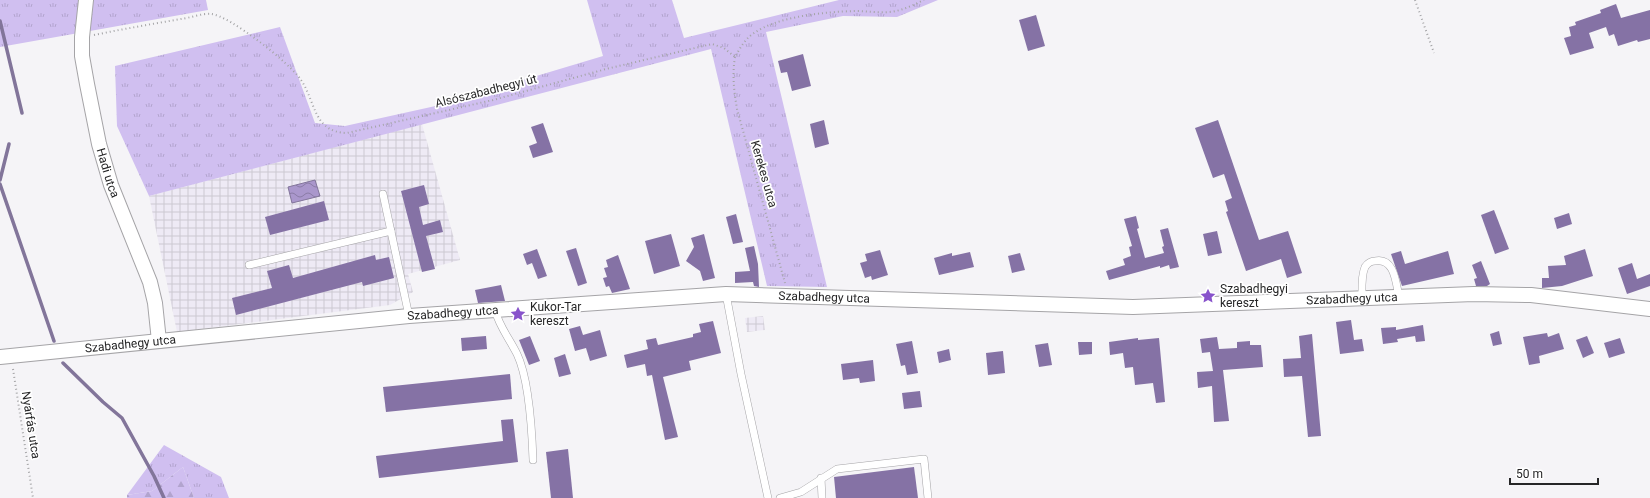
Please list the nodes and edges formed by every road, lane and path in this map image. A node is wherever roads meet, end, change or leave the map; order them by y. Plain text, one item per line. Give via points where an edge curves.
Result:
1 (86, 0) edge
2 (924, 0) edge
3 (1415, 0) edge
4 (82, 37) junction
5 (1434, 53) dead end
6 (735, 57) junction
7 (383, 194) dead end
8 (391, 231) junction
9 (249, 264) dead end
10 (726, 294) junction
11 (786, 295) junction
12 (1399, 297) junction
13 (1362, 298) junction
14 (1650, 309) edge
15 (495, 310) junction
16 (409, 316) junction
17 (159, 341) junction
18 (5, 356) edge
19 (533, 460) dead end
20 (821, 478) junction
21 (33, 498) edge
22 (768, 498) edge
23 (780, 498) edge
24 (822, 498) edge
25 (928, 498) edge

1 - 4 street, Hadi utca
2 - 6 path via 890,12 840,12 776,24 754,33
3 - 5 path
4 - 6 path, Alsószabadhegyi út via 211,14 233,22 288,66 301,79 318,118 325,127 347,133 493,100 619,65 712,44 724,48
4 - 17 street, Hadi utca via 82,56 99,144 111,186 150,282
6 - 11 path, Kerekes utca via 733,70 737,109 785,276
7 - 8 lane
8 - 9 lane
8 - 16 lane
10 - 11 street, Szabadhegy utca
10 - 15 street, Szabadhegy utca
10 - 22 lane
11 - 13 street, Szabadhegy utca via 1134,307
12 - 13 street, Szabadhegy utca
12 - 13 lane via 1392,268 1377,260 1364,268
12 - 14 street, Szabadhegy utca via 1531,295
15 - 16 street, Szabadhegy utca
15 - 19 lane via 498,322 517,354 522,368 532,432
16 - 17 street, Szabadhegy utca
17 - 18 street, Szabadhegy utca
18 - 21 path, Nyárfás utca
20 - 23 lane via 801,492
20 - 24 lane
20 - 25 lane via 837,469 924,459

